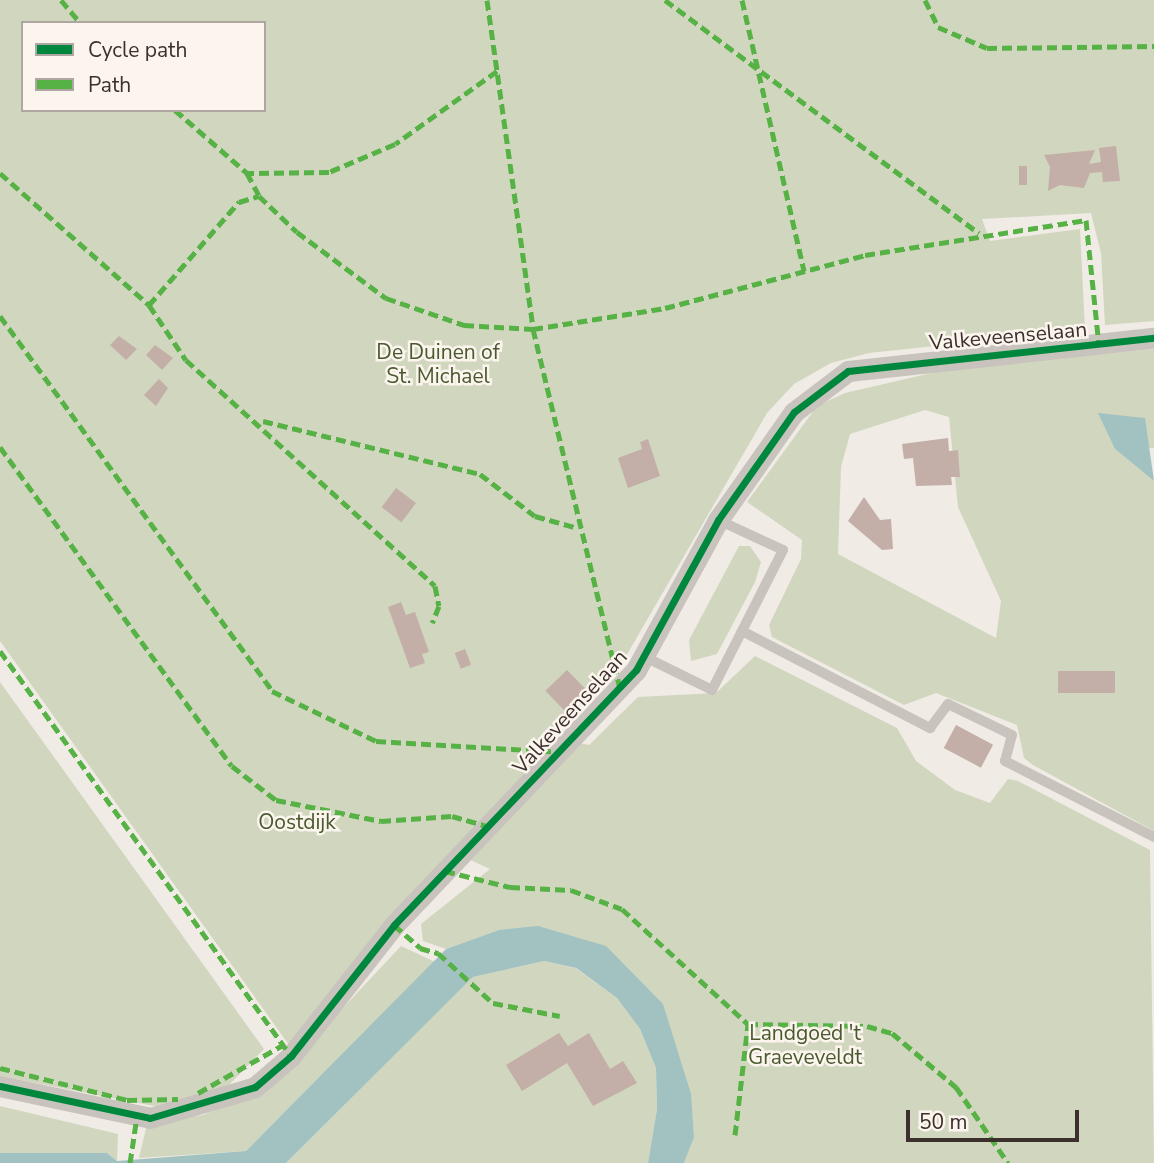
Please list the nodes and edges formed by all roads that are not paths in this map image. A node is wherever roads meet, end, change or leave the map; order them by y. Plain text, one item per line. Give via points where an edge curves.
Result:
1 (1154, 338) edge
2 (718, 520) junction
3 (742, 631) junction
4 (643, 656) junction
5 (1154, 837) edge
6 (0, 1086) edge

1 - 2 street, Valkeveenselaan via 848,371 794,412
2 - 3 lane via 783,550
2 - 4 street, Valkeveenselaan
3 - 4 lane via 712,690
3 - 5 lane via 930,728 948,704 1012,735 1005,761
4 - 6 street, Valkeveenselaan via 394,925 291,1056 255,1087 150,1118

